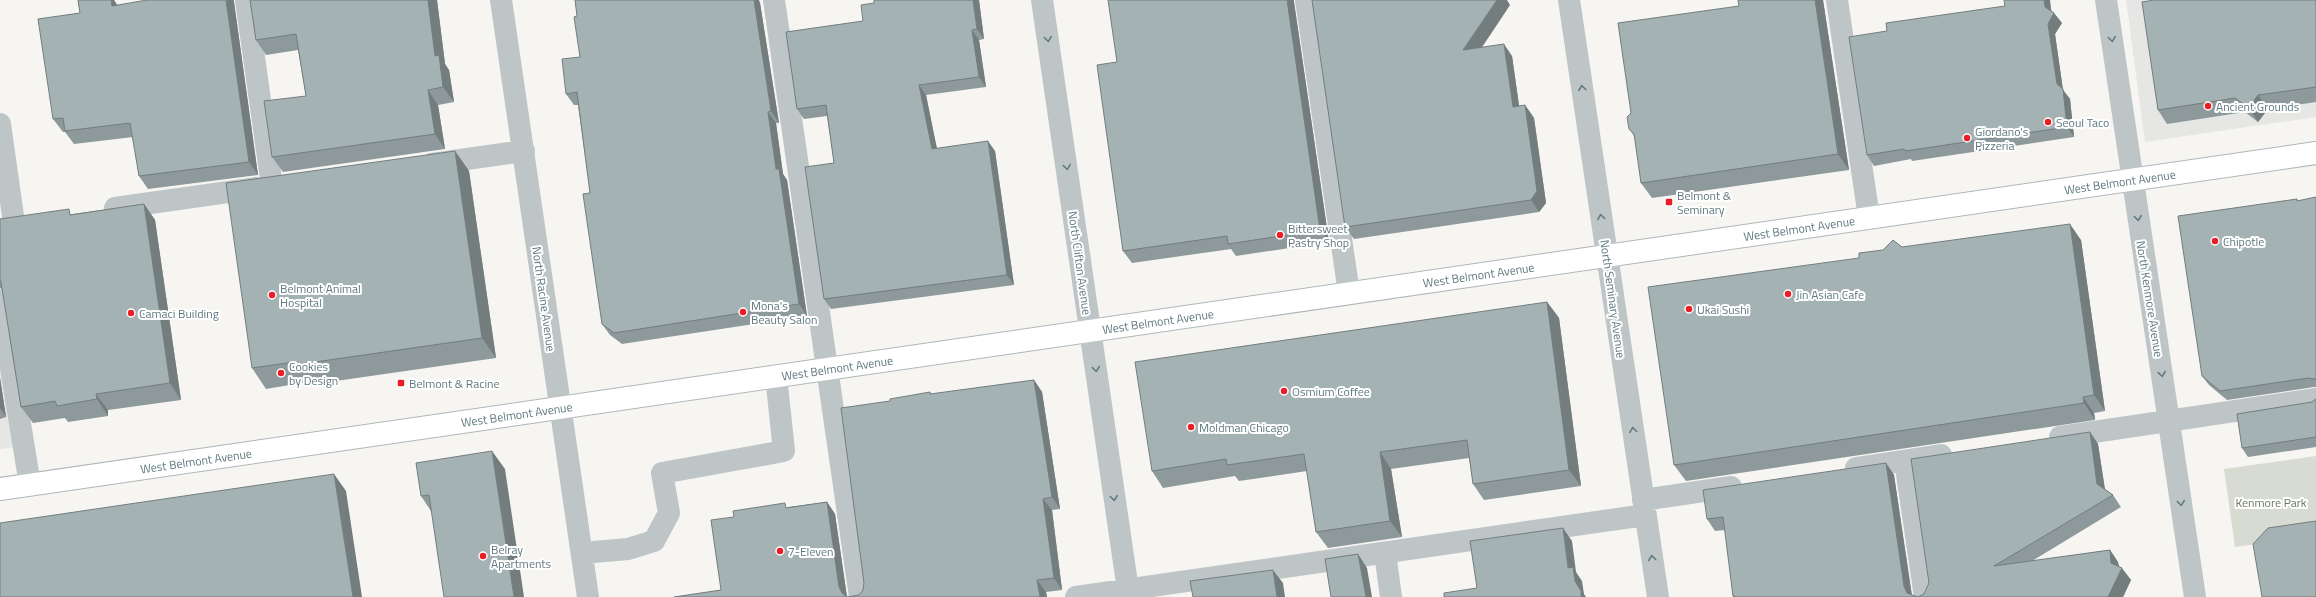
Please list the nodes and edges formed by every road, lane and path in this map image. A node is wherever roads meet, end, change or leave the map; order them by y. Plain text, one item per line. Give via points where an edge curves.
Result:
1 (246, 0) edge
2 (501, 0) edge
3 (774, 0) edge
4 (1042, 0) edge
5 (1306, 0) edge
6 (1569, 0) edge
7 (1838, 0) edge
8 (2106, 0) edge
9 (0, 124) edge
10 (524, 151) junction
11 (2316, 153) edge
12 (414, 167) edge
13 (2133, 179) junction
14 (296, 183) edge
15 (272, 186) junction
16 (92, 212) edge
17 (1869, 218) junction
18 (38, 219) edge
19 (7, 223) edge
20 (1607, 256) junction
21 (1349, 293) junction
22 (0, 300) edge
23 (1090, 331) junction
24 (827, 369) junction
25 (776, 376) junction
26 (2316, 399) edge
27 (560, 408) junction
28 (2169, 421) junction
29 (2039, 440) edge
30 (1960, 452) edge
31 (1905, 461) junction
32 (1834, 471) edge
33 (1747, 484) edge
34 (30, 485) junction
35 (0, 489) edge
36 (1644, 508) junction
37 (582, 553) junction
38 (1385, 553) junction
39 (1128, 593) edge
40 (588, 597) edge
41 (860, 597) edge
42 (1076, 597) edge
43 (1391, 597) edge
44 (1658, 597) edge
45 (1925, 597) edge
46 (2195, 597) edge

1 - 15 street
2 - 10 street, North Racine Avenue
3 - 24 street
4 -> 23 street, North Clifton Avenue
5 - 21 street
20 -> 6 street, North Seminary Avenue
7 - 17 street
8 -> 13 street, North Kenmore Avenue
9 - 19 street
10 - 12 street
10 - 27 street, North Racine Avenue
11 - 13 main road, West Belmont Avenue
13 - 17 main road, West Belmont Avenue
13 -> 28 street, North Kenmore Avenue
14 - 15 street
15 - 16 street
17 - 20 main road, West Belmont Avenue
18 - 19 street
20 - 21 main road, West Belmont Avenue
36 -> 20 street, North Seminary Avenue
21 - 23 main road, West Belmont Avenue
22 - 34 street
23 - 24 main road, West Belmont Avenue
23 -> 39 street, North Clifton Avenue
24 - 25 main road, West Belmont Avenue
24 - 41 street
25 - 27 main road, West Belmont Avenue
25 - 37 street via 784,451 662,472 669,513 654,541 628,549
26 - 28 street
27 - 34 main road, West Belmont Avenue
27 - 37 street, North Racine Avenue
28 - 29 street
28 -> 46 street, North Kenmore Avenue
30 - 31 street
31 - 32 street
31 - 45 street
33 - 36 street
34 - 35 main road, West Belmont Avenue
36 - 38 street
44 -> 36 street, North Seminary Avenue
37 - 40 street, North Racine Avenue
38 - 39 street
38 - 43 street
39 - 42 street

